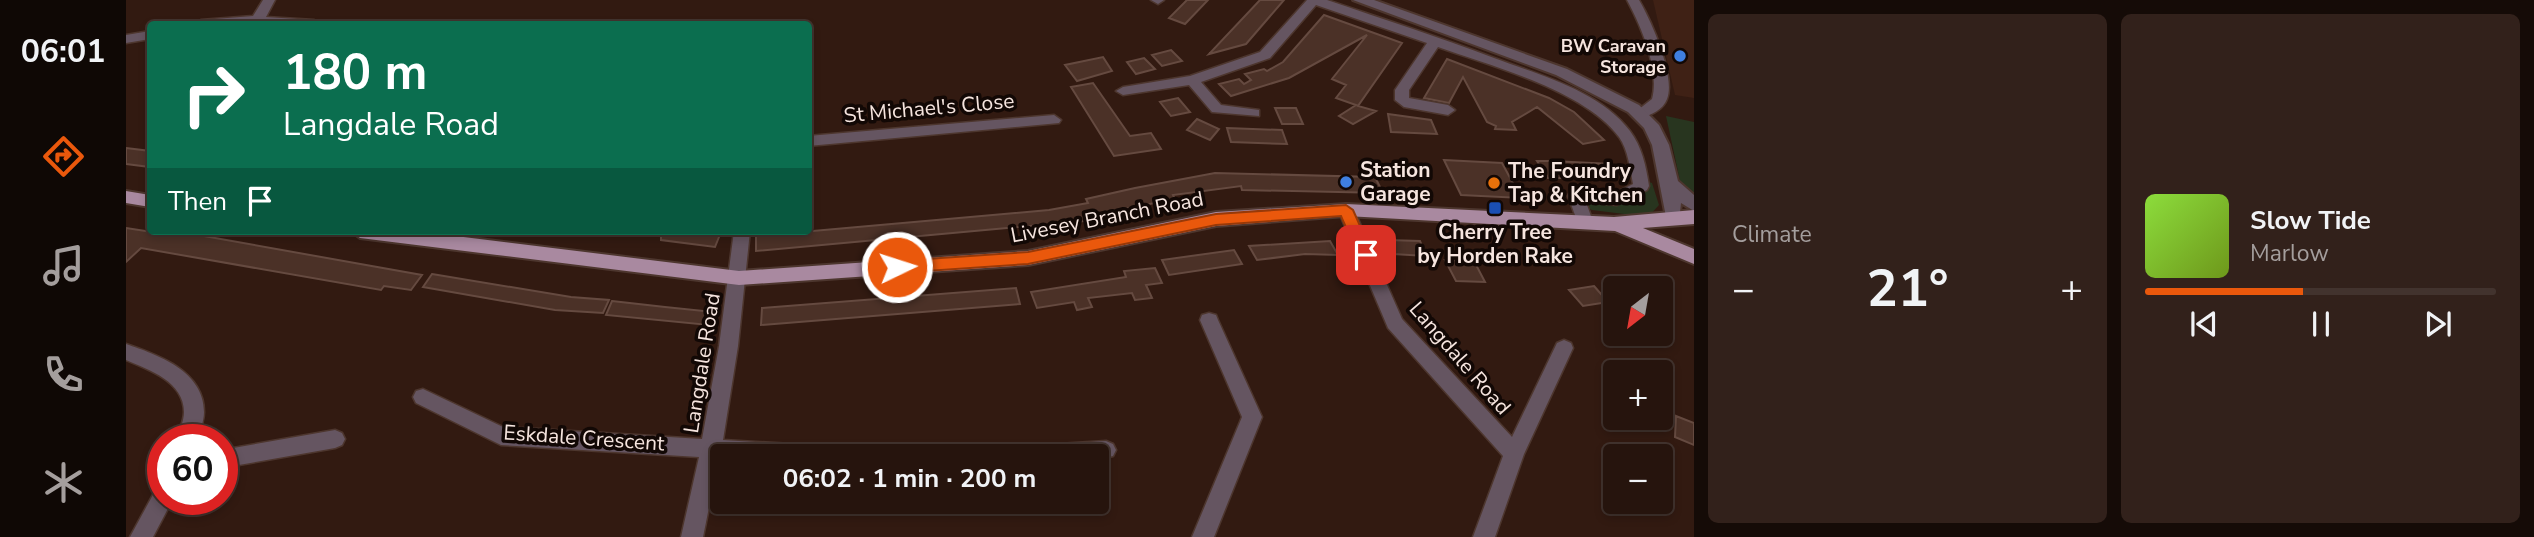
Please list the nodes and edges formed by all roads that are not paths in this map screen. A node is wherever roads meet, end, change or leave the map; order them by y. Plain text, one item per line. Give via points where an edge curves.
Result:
1 (269, 0) edge
2 (1314, 0) edge
3 (1360, 0) edge
4 (1633, 0) edge
5 (257, 20) junction
6 (243, 21) edge
7 (271, 21) edge
8 (147, 36) edge
9 (126, 39) edge
10 (1435, 40) junction
11 (1192, 80) junction
12 (1123, 91) dead end
13 (1448, 110) dead end
14 (1254, 113) dead end
15 (1641, 113) junction
16 (1054, 120) dead end
17 (812, 141) edge
18 (1670, 184) junction
19 (127, 198) edge
20 (147, 201) edge
21 (1694, 205) edge
22 (1346, 210) junction
23 (1694, 217) edge
24 (1671, 219) junction
25 (1585, 222) junction
26 (1615, 224) junction
27 (392, 235) edge
28 (743, 235) edge
29 (1689, 254) edge
30 (739, 278) junction
31 (1209, 320) dead end
32 (1564, 348) dead end
33 (126, 352) edge
34 (423, 397) dead end
35 (191, 424) edge
36 (335, 439) dead end
37 (711, 444) edge
38 (710, 447) edge
39 (710, 452) edge
40 (1514, 453) junction
41 (238, 456) edge
42 (153, 515) edge
43 (141, 537) edge
44 (692, 537) edge
45 (1203, 537) edge
46 (1484, 537) edge

1 - 5 street
2 - 10 street
2 - 11 street via 1265,55
3 - 15 street via 1539,62
4 - 15 street via 1651,40 1662,94 1657,105
5 - 6 street
5 - 7 street
8 - 9 street
10 - 13 street via 1402,90 1402,100
10 - 25 street via 1546,82 1593,106 1620,130 1636,155 1641,186 1617,199 1576,196
11 - 12 street
11 - 14 street via 1217,109
15 - 18 street via 1656,135
16 - 17 street, St Michael's Close
18 - 21 street
18 - 24 street
19 - 20 main road
22 - 25 main road, Livesey Branch Road
22 - 30 main road, Livesey Branch Road via 1216,219 1028,258
22 - 40 street, Langdale Road via 1395,323
23 - 24 main road, Livesey Branch Road
24 - 26 main road, Livesey Branch Road
24 - 29 main road, Livesey Branch Road via 1667,235
25 - 26 main road, Livesey Branch Road
26 - 29 main road, Livesey Branch Road
27 - 30 main road, Livesey Branch Road
28 - 30 street
30 - 37 street, Langdale Road
31 - 45 street via 1252,417
32 - 40 street, Langdale Road
33 - 35 street via 170,370 188,390 194,411
34 - 38 street, Eskdale Crescent via 501,436
36 - 41 street
39 - 44 street, Langdale Road
40 - 46 street, Langdale Road
42 - 43 street

